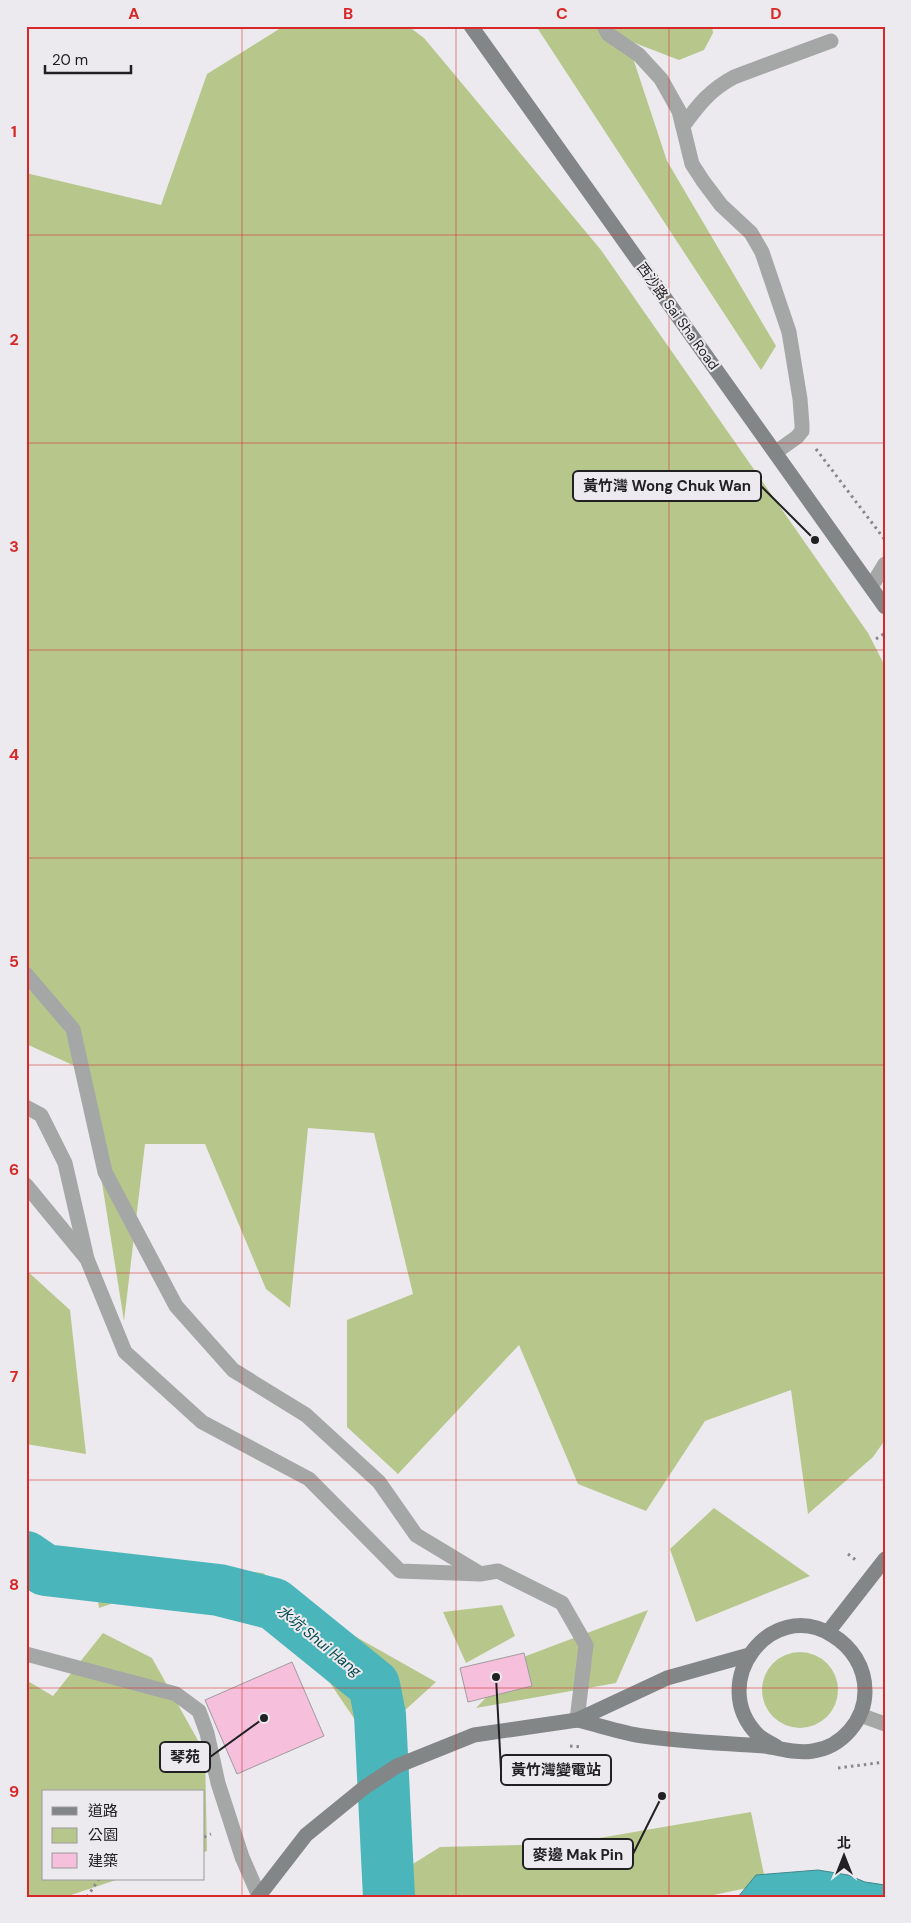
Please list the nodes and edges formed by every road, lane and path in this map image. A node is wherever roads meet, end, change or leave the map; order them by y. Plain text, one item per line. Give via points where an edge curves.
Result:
1 (471, 26) edge
2 (604, 26) edge
3 (832, 41) dead end
4 (683, 126) junction
5 (802, 431) junction
6 (776, 452) junction
7 (885, 540) edge
8 (885, 564) edge
9 (871, 587) junction
10 (885, 607) edge
11 (885, 633) edge
12 (876, 639) dead end
13 (26, 974) edge
14 (26, 1107) edge
15 (26, 1185) edge
16 (87, 1259) junction
17 (885, 1559) edge
18 (480, 1574) junction
19 (828, 1632) junction
20 (26, 1654) edge
21 (749, 1655) junction
22 (860, 1715) junction
23 (577, 1720) junction
24 (885, 1724) edge
25 (777, 1747) junction
26 (97, 1880) edge
27 (258, 1896) edge
28 (87, 1897) edge

1 - 6 main road, 西沙路 Sai Sha Road
2 - 4 street via 608,34 639,55 661,79 677,106
3 - 4 street via 734,77 709,93
4 - 5 street via 692,164 722,205 751,233 762,252 788,332 800,399
5 - 6 street
5 - 7 path
6 - 9 main road, 西沙路 Sai Sha Road
8 - 9 street
9 - 10 main road, 西沙路 Sai Sha Road
11 - 12 path
13 - 18 street via 73,1030 105,1172 176,1306 233,1370 306,1415 379,1482 416,1535
14 - 16 street via 41,1115 66,1163
15 - 16 street
16 - 18 street via 125,1352 202,1422 309,1479 400,1571
17 - 19 main road
18 - 23 street via 498,1571 562,1603 586,1644
19 - 21 main road via 806,1627 784,1629 764,1639
19 - 22 main road via 848,1646 861,1667 865,1691
20 - 27 street via 176,1694 199,1711 242,1857
21 - 23 main road via 667,1678
21 - 25 main road via 740,1675 739,1697 745,1718 759,1735
22 - 24 street
22 - 25 main road via 846,1735 825,1748 801,1752
23 - 25 main road via 642,1736
23 - 27 main road via 474,1735 397,1766 365,1787 306,1835
26 - 28 path

